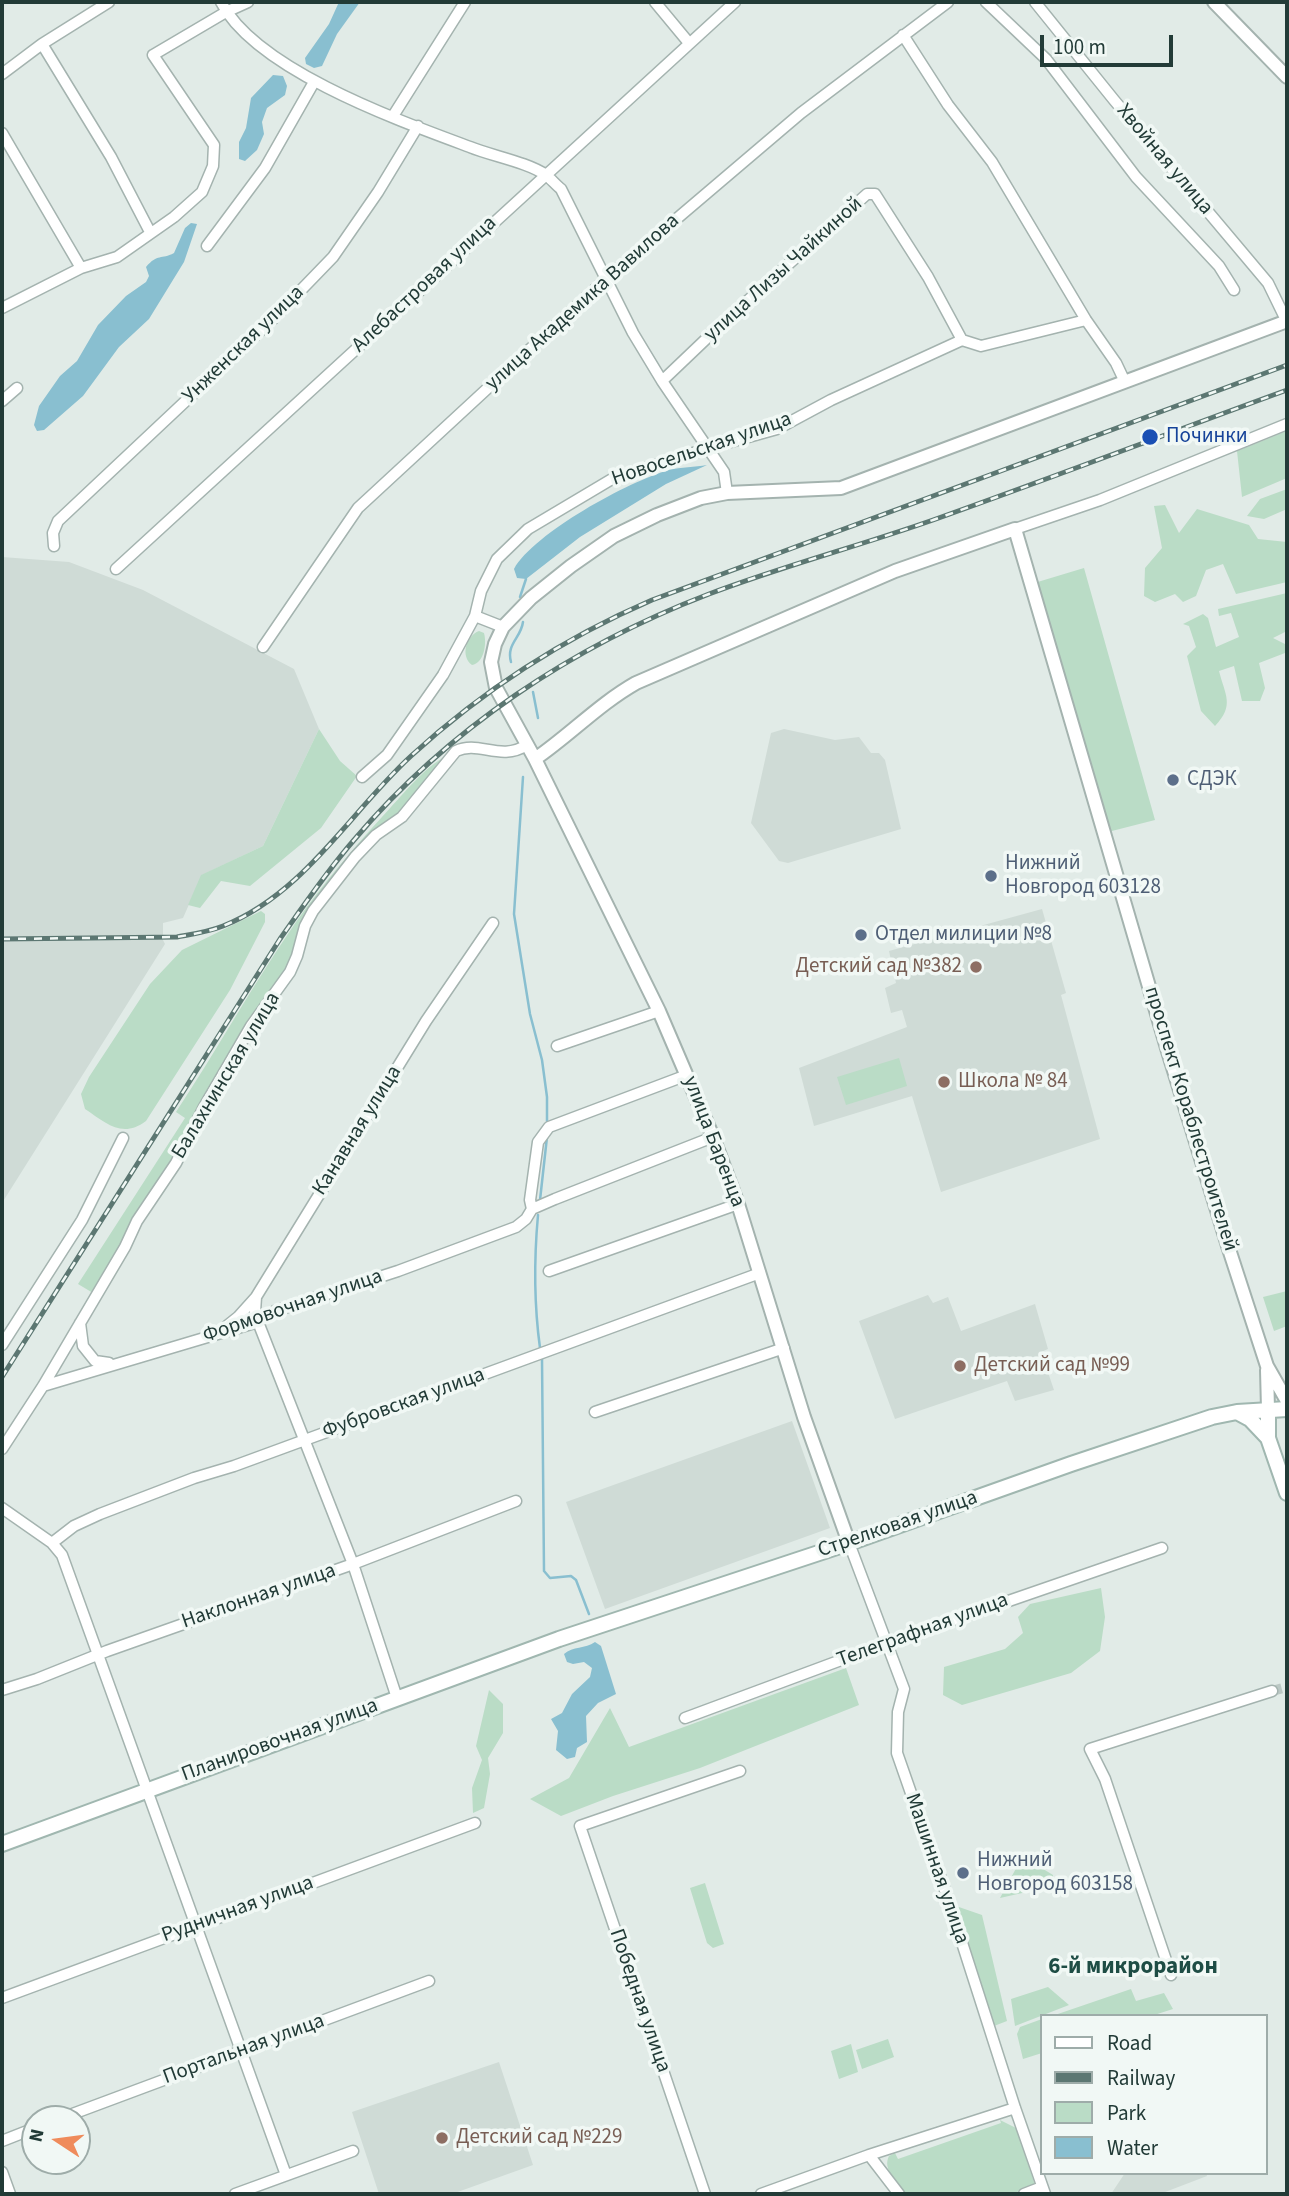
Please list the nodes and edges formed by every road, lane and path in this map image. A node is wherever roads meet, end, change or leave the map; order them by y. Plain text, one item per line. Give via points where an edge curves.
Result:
1 (109, 2) edge
2 (248, 2) edge
3 (464, 2) edge
4 (654, 2) edge
5 (734, 2) edge
6 (948, 2) edge
7 (986, 2) edge
8 (1035, 2) edge
9 (1214, 2) edge
10 (223, 7) edge
11 (904, 35) junction
12 (690, 43) junction
13 (42, 44) junction
14 (1285, 72) edge
15 (2, 74) edge
16 (314, 82) junction
17 (393, 116) junction
18 (418, 126) junction
19 (2, 133) edge
20 (545, 174) junction
21 (150, 232) junction
22 (207, 246) dead end
23 (81, 268) junction
24 (607, 278) junction
25 (1234, 290) dead end
26 (2, 308) edge
27 (1086, 320) junction
28 (1287, 321) edge
29 (962, 340) junction
30 (662, 381) junction
31 (1125, 382) junction
32 (17, 388) dead end
33 (2, 401) edge
34 (1287, 424) edge
35 (709, 448) junction
36 (727, 493) junction
37 (1015, 529) junction
38 (54, 546) dead end
39 (116, 569) dead end
40 (475, 616) junction
41 (503, 627) junction
42 (263, 647) dead end
43 (527, 745) junction
44 (535, 759) junction
45 (362, 777) dead end
46 (493, 923) dead end
47 (659, 1011) junction
48 (557, 1046) dead end
49 (687, 1075) junction
50 (713, 1137) junction
51 (123, 1138) dead end
52 (738, 1204) junction
53 (532, 1209) junction
54 (549, 1271) dead end
55 (760, 1273) junction
56 (256, 1297) junction
57 (258, 1322) junction
58 (80, 1323) junction
59 (217, 1334) junction
60 (2, 1345) edge
61 (784, 1348) junction
62 (113, 1363) junction
63 (1267, 1366) junction
64 (43, 1386) junction
65 (1287, 1401) edge
66 (1268, 1409) junction
67 (1287, 1409) edge
68 (594, 1412) dead end
69 (1237, 1412) junction
70 (1268, 1438) junction
71 (304, 1439) junction
72 (2, 1449) edge
73 (1287, 1493) edge
74 (516, 1501) dead end
75 (2, 1508) edge
76 (52, 1543) junction
77 (849, 1543) junction
78 (1162, 1548) dead end
79 (353, 1564) junction
80 (559, 1639) joint
81 (887, 1643) junction
82 (97, 1656) junction
83 (2, 1689) edge
84 (1272, 1692) tunnel mouth
85 (397, 1698) junction
86 (685, 1718) dead end
87 (740, 1771) dead end
88 (147, 1790) junction
89 (475, 1823) dead end
90 (2, 1844) edge
91 (194, 1925) junction
92 (1171, 1975) dead end
93 (429, 1982) dead end
94 (2, 1998) edge
95 (242, 2050) junction
96 (91, 2107) edge
97 (1015, 2108) junction
98 (21, 2134) edge
99 (2, 2141) edge
100 (353, 2151) dead end
101 (869, 2155) junction
102 (2, 2172) edge
103 (286, 2175) junction
104 (1044, 2191) edge
105 (10, 2194) edge
106 (235, 2194) edge
107 (705, 2194) edge
108 (761, 2194) edge
109 (899, 2194) edge
110 (1024, 2194) edge

1 - 13 street
2 - 10 street
3 - 17 street
4 - 12 street
5 - 12 street, Алебастровая улица
6 - 11 street, улица Академика Вавилова
7 - 25 street, Хвойная улица via 1046,59 1136,177 1219,266
8 - 28 street, Хвойная улица via 1268,284
9 - 14 street
10 - 16 street via 252,41
10 - 21 street via 152,55 214,145 213,166 202,192
11 - 24 street, улица Академика Вавилова via 801,113
11 - 27 street via 948,105 992,162
12 - 20 street, Алебастровая улица
13 - 15 street
13 - 21 street via 111,157
16 - 17 street
16 - 22 street via 265,168
17 - 18 street
18 - 20 street
18 - 38 street, Унженская улица via 334,257 58,521
19 - 23 street
20 - 24 street via 561,189
20 - 39 street, Алебастровая улица
21 - 23 street via 117,257
23 - 26 street
24 - 30 street
24 - 42 street, улица Академика Вавилова via 358,508
27 - 29 street, Новосельская улица via 981,346
27 - 31 street
28 - 31 street
29 - 30 street, улица Лизы Чайкиной via 896,224 875,194 867,194
29 - 35 street, Новосельская улица via 777,429
30 - 35 street
31 - 36 street via 841,488
32 - 33 street
34 - 37 street via 1100,500
35 - 36 street via 724,472
35 - 40 street, Новосельская улица via 612,479 528,529 497,559
36 - 41 street via 701,498 614,536 531,598
37 - 44 street via 895,571 646,678
37 - 63 street, проспект Кораблестроителей via 1167,1048
40 - 41 street
40 - 45 street, Новосельская улица via 443,675 387,755
41 - 43 street, улица Баренца via 495,644 492,675
43 - 44 street, улица Баренца
43 - 58 street, Балахнинская улица via 508,752 464,747 456,751 402,817 355,856 313,911 289,972 251,1026
44 - 47 street, улица Баренца
46 - 56 street, Канавная улица via 426,1021
47 - 48 street
47 - 49 street, улица Баренца
49 - 50 street, улица Баренца
49 - 53 street via 549,1127 538,1142
50 - 52 street, улица Баренца
50 - 53 street, Формовочная улица
51 - 60 street via 82,1220
52 - 54 street
52 - 55 street, улица Баренца
53 - 57 street, Формовочная улица via 516,1227 275,1311
55 - 61 street, улица Баренца
55 - 71 street, Фубровская улица
56 - 57 street
56 - 59 street, Канавная улица
57 - 59 street, Формовочная улица
57 - 71 street
58 - 62 street via 83,1346 95,1361
58 - 64 street, Балахнинская улица
59 - 62 street, Формовочная улица
61 - 68 street
61 - 77 street, улица Баренца
62 - 64 street, Формовочная улица
63 - 65 street, проспект Кораблестроителей
63 - 66 street
64 - 72 street, Балахнинская улица
66 - 67 main road, Стрелковая улица
66 - 69 main road, Стрелковая улица
66 - 70 main road
69 - 70 main road
69 - 77 main road, Стрелковая улица via 1088,1458
70 - 73 main road
71 - 76 street, Фубровская улица via 100,1514
71 - 79 street
74 - 79 street, Наклонная улица
75 - 76 street
76 - 82 street via 62,1555
77 - 80 main road, Стрелковая улица
77 - 81 street, Машинная улица
78 - 81 street, Телеграфная улица
79 - 82 street, Наклонная улица
79 - 85 street
80 - 85 main road, Планировочная улица
81 - 86 street, Телеграфная улица
81 - 97 street, Машинная улица via 904,1689 897,1753
82 - 83 street, Наклонная улица
82 - 88 street
84 - 92 street via 1090,1749 1105,1779
85 - 88 main road, Планировочная улица
87 - 107 street, Победная улица via 580,1826
88 - 90 main road, Планировочная улица
88 - 91 street
89 - 91 street, Рудничная улица
91 - 94 street, Рудничная улица
91 - 95 street
93 - 95 street, Портальная улица
95 - 96 street, Портальная улица
95 - 103 street
97 - 101 street
97 - 104 street, Машинная улица
98 - 99 street
100 - 103 street
101 - 108 street
101 - 109 street
102 - 105 street
103 - 106 street
104 - 110 street

